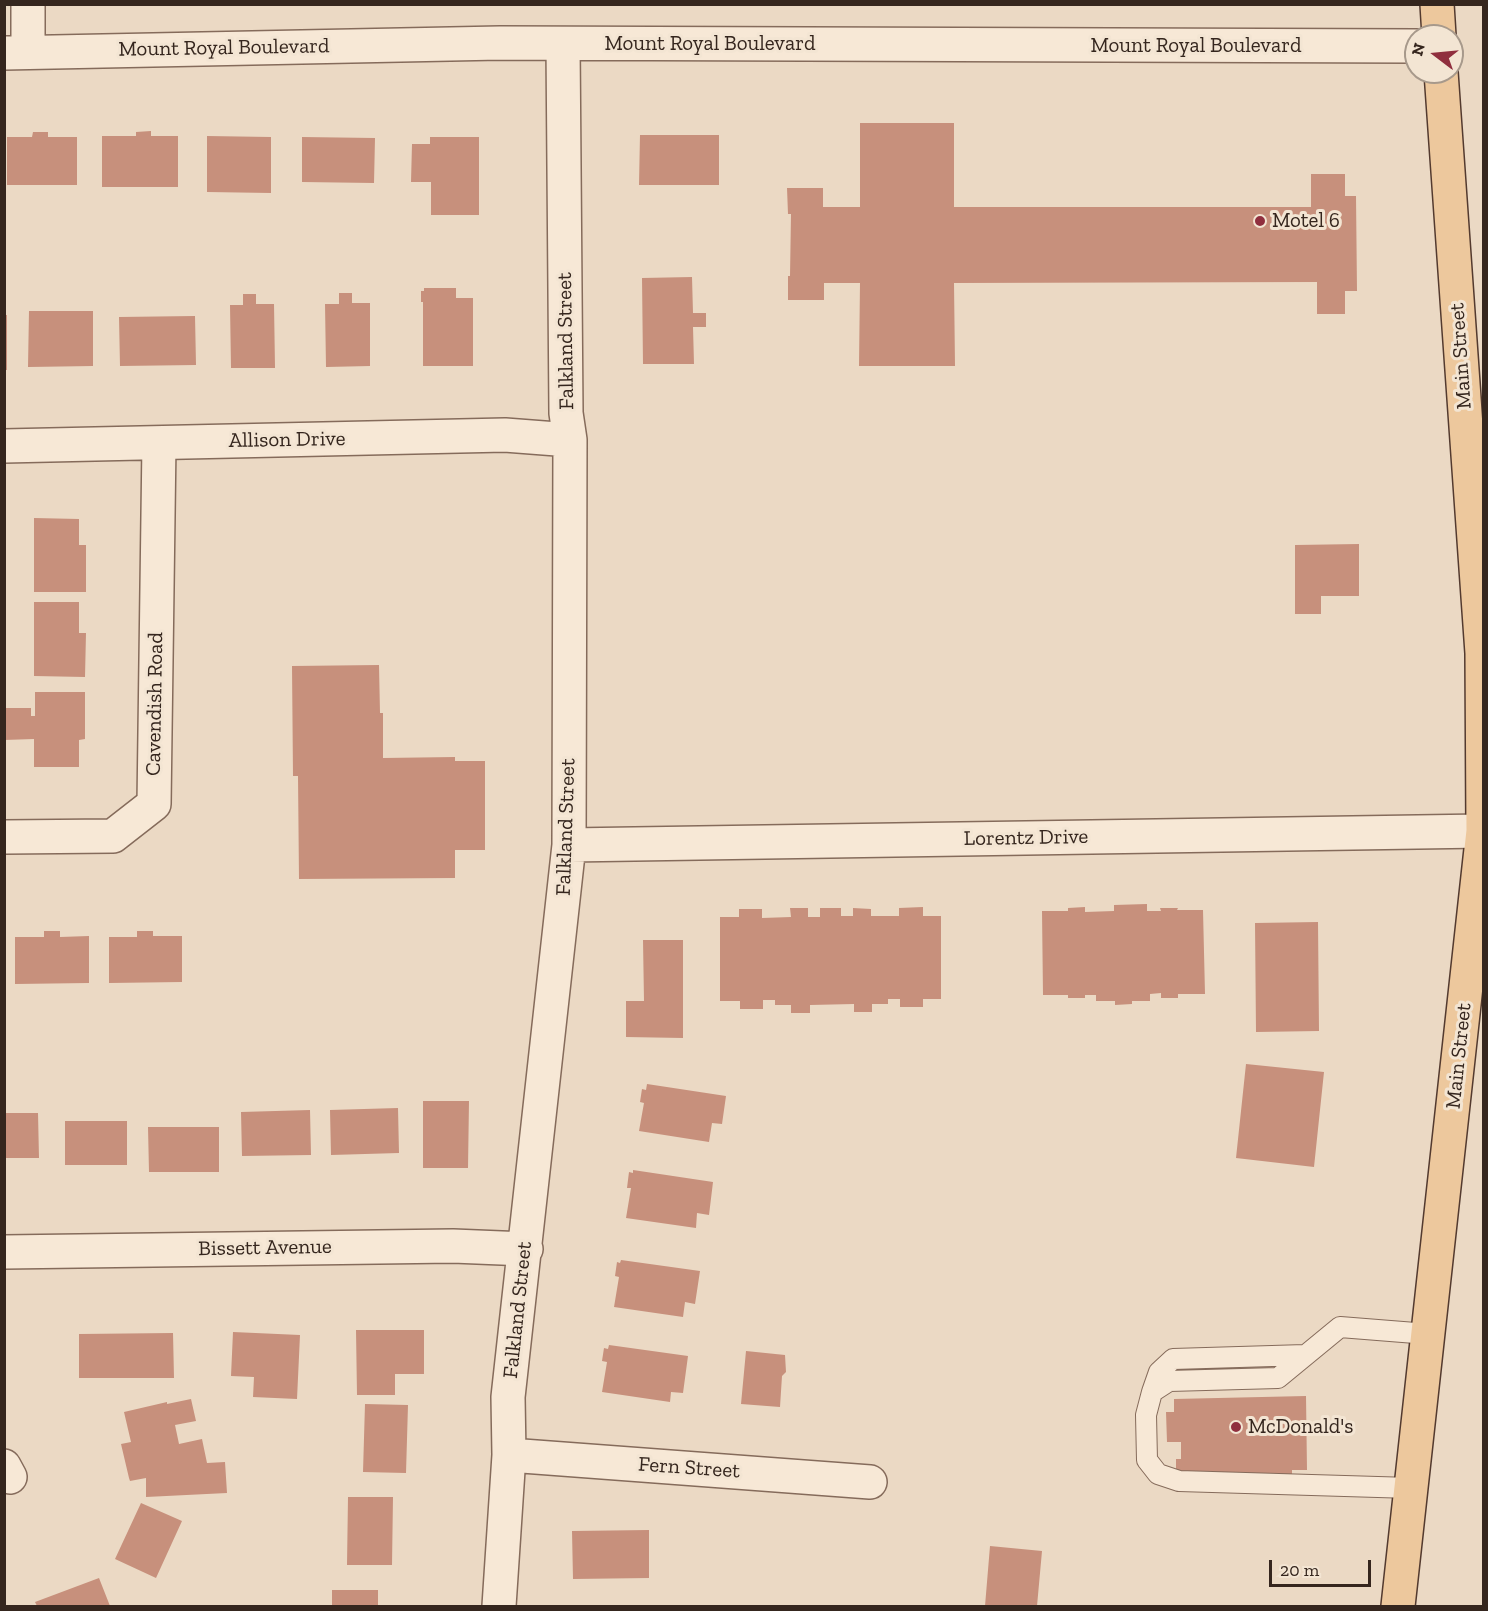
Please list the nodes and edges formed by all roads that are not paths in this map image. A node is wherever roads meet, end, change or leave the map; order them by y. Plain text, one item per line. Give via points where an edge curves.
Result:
1 (28, 4) edge
2 (1437, 4) edge
3 (1438, 24) edge
4 (563, 44) junction
5 (1404, 46) edge
6 (16, 52) edge
7 (1443, 84) edge
8 (570, 440) junction
9 (159, 443) junction
10 (4, 446) edge
11 (1483, 831) edge
12 (4, 837) edge
13 (569, 845) junction
14 (526, 1249) junction
15 (4, 1252) edge
16 (1428, 1334) junction
17 (509, 1455) junction
18 (870, 1482) dead end
19 (1411, 1488) junction
20 (499, 1606) edge
21 (1398, 1606) edge

1 - 6 street
2 - 3 main road
4 - 5 street, Mount Royal Boulevard
4 - 6 street, Mount Royal Boulevard
4 - 8 street, Falkland Street via 566,413
7 - 11 main road, Main Street via 1482,653
8 - 9 street, Allison Drive via 505,435
8 - 13 street, Falkland Street
9 - 10 street, Allison Drive
9 - 12 street, Cavendish Road via 153,804 113,836
11 - 13 street, Lorentz Drive
11 - 16 main road, Main Street
13 - 14 street, Falkland Street
14 - 15 street, Bissett Avenue via 453,1246
14 - 17 street, Falkland Street via 508,1397
16 - 19 main road, Main Street
16 - 19 lane via 1340,1326 1278,1378 1169,1382 1152,1392 1146,1415 1147,1460 1158,1474 1179,1481
17 - 18 street, Fern Street
17 - 20 street, Falkland Street
19 - 21 main road, Main Street

